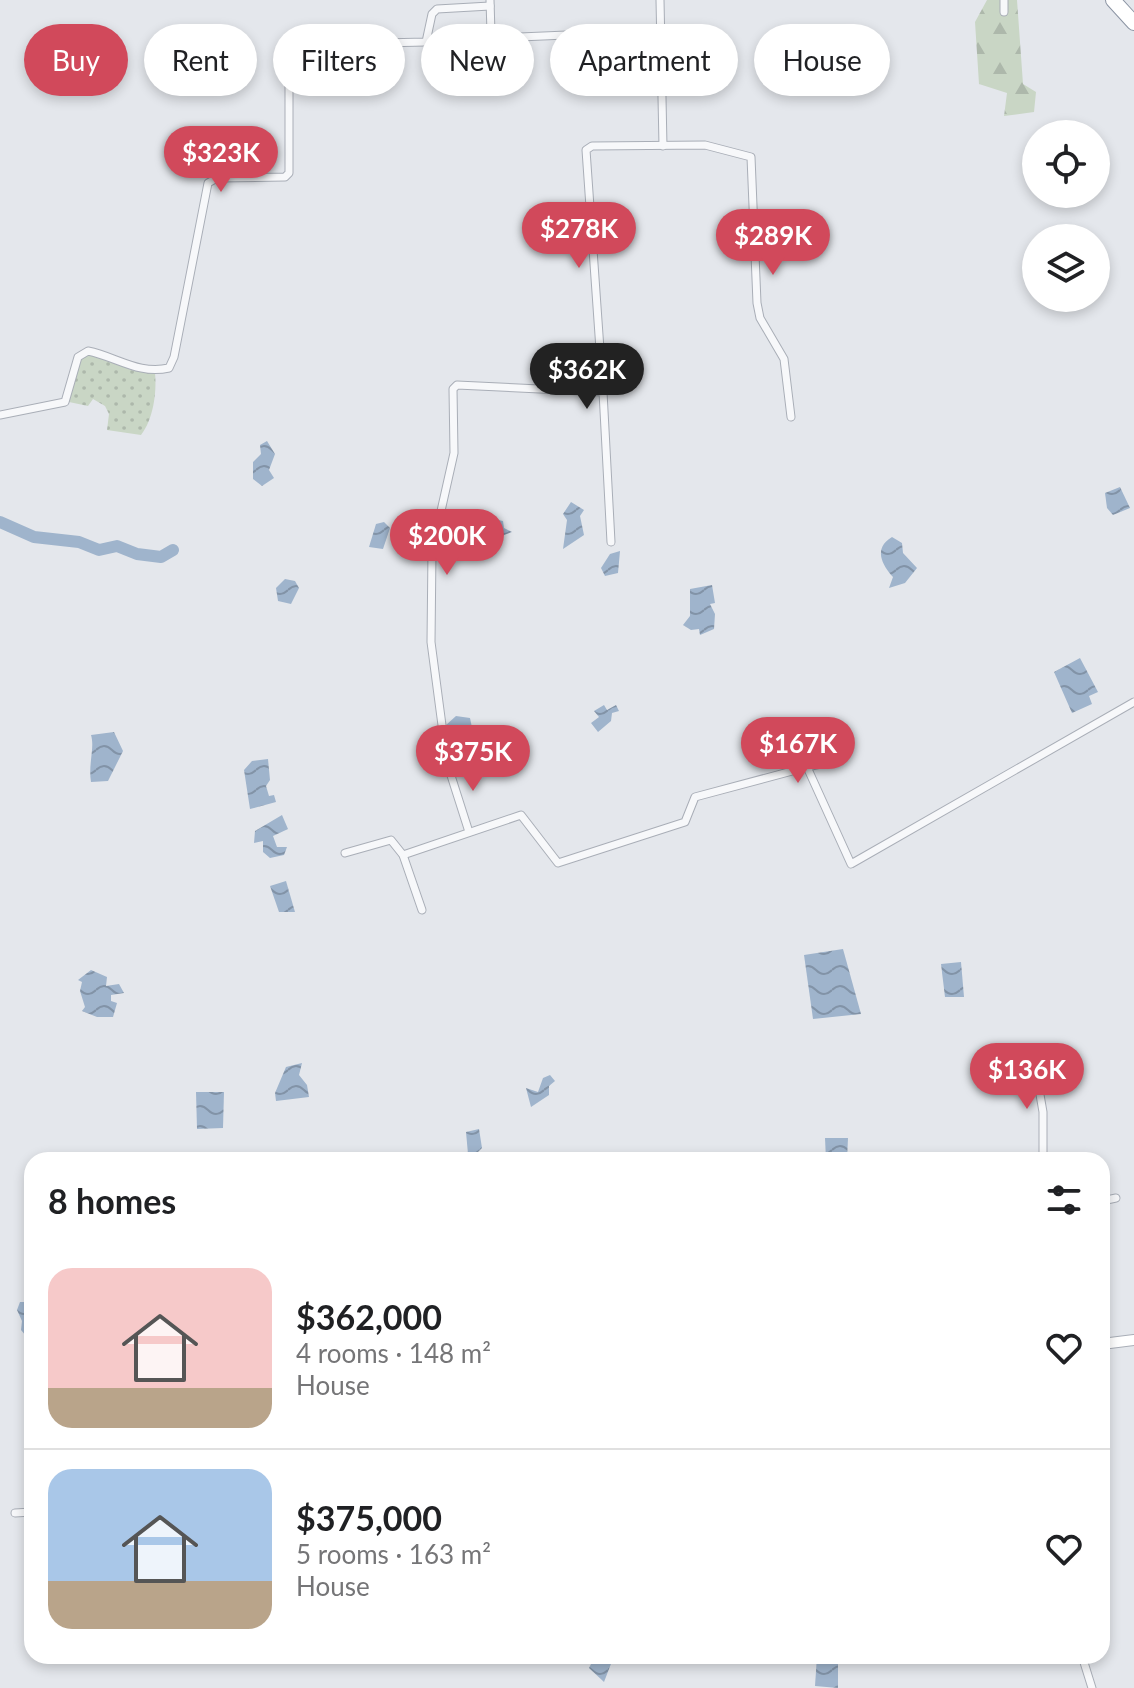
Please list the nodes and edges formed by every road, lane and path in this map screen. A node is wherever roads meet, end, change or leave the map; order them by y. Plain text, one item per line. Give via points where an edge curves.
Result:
1 (660, 0) edge
2 (1004, 0) edge
3 (1113, 0) edge
4 (490, 3) edge
5 (1004, 12) dead end
6 (1134, 23) edge
7 (660, 24) edge
8 (550, 36) edge
9 (662, 96) edge
10 (663, 146) junction
11 (603, 392) junction
12 (0, 415) edge
13 (791, 417) dead end
14 (611, 542) dead end
15 (1134, 702) edge
16 (813, 723) dead end
17 (807, 767) junction
18 (469, 832) junction
19 (345, 853) dead end
20 (403, 855) junction
21 (422, 910) dead end
22 (1034, 1060) dead end
23 (1043, 1152) edge
24 (1116, 1198) dead end
25 (1110, 1199) edge
26 (1134, 1340) edge
27 (1110, 1343) edge
28 (24, 1512) edge
29 (15, 1513) dead end
30 (1084, 1664) edge
31 (1092, 1688) edge

1 - 7 street
2 - 5 street
3 - 6 highway
4 - 8 street via 495,38
4 - 12 street via 437,9 426,42 381,43 361,55 292,64 289,173 208,183 169,368 128,367 115,357 88,351 78,357 65,402
9 - 10 street
10 - 11 street via 586,150
10 - 13 street via 705,145 751,157 757,303 784,359
11 - 14 street
11 - 18 street via 462,384 453,389 454,453 432,551 431,642 447,763
15 - 17 street via 851,864
16 - 17 street via 827,759
17 - 18 street via 695,797 685,822 558,863 525,816
18 - 20 street
19 - 20 street via 389,840
20 - 21 street
22 - 23 street
24 - 25 street
26 - 27 main road
28 - 29 street
30 - 31 street

